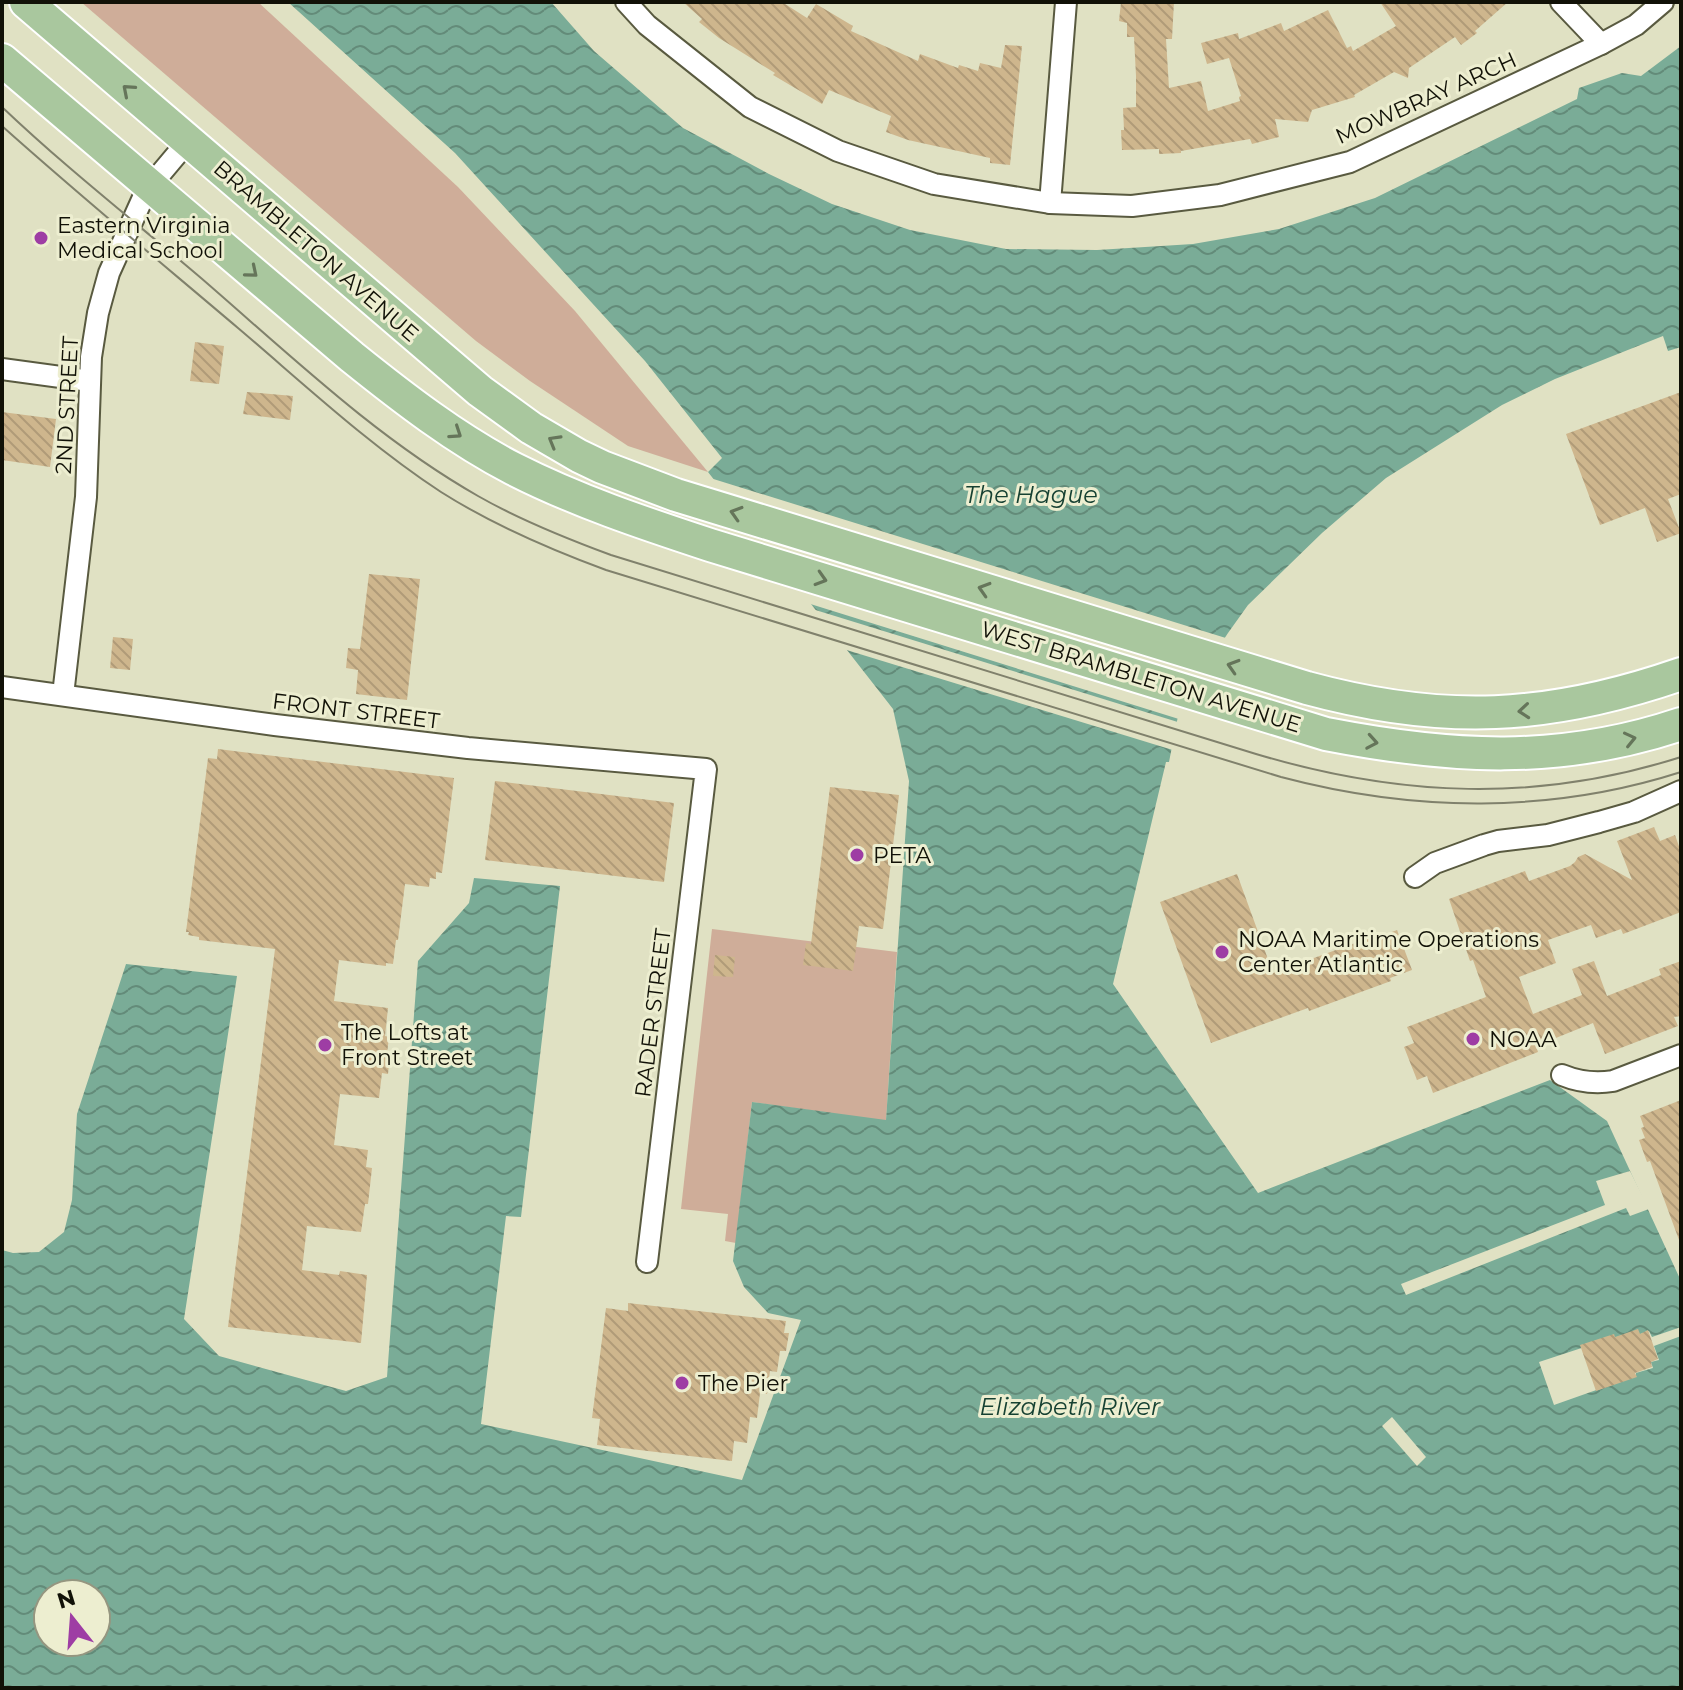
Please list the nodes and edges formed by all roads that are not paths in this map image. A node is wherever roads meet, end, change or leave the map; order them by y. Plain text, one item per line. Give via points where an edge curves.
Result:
1 (26, 2) edge
2 (626, 2) edge
3 (1066, 2) edge
4 (1561, 2) edge
5 (1634, 2) edge
6 (1663, 2) edge
7 (1636, 25) junction
8 (1601, 44) junction
9 (2, 60) edge
10 (188, 141) junction
11 (150, 186) junction
12 (1050, 203) junction
13 (2, 369) edge
14 (90, 381) junction
15 (624, 474) joint
16 (1681, 674) edge
17 (2, 687) edge
18 (63, 695) junction
19 (1681, 724) edge
20 (706, 769) joint
21 (1681, 791) edge
22 (1415, 877) dead end
23 (1681, 1055) edge
24 (1562, 1075) dead end
25 (647, 1262) dead end

10 -> 1 main road, BRAMBLETON AVENUE
2 - 12 street, MOWBRAY ARCH via 750,107 838,151 934,184
3 - 12 street
4 - 8 street
5 - 7 street
6 - 7 street, MOWBRAY ARCH
7 - 8 street, MOWBRAY ARCH
8 - 12 street, MOWBRAY ARCH via 1350,162 1220,195 1132,206
9 - 11 main road
10 - 11 street, 2ND STREET
15 -> 10 main road, BRAMBLETON AVENUE via 555,442 480,391
11 - 14 street, 2ND STREET via 103,294
11 -> 19 main road, WEST BRAMBLETON AVENUE via 410,402 514,469 645,524 1326,734 1482,754 1571,750
13 - 14 street
14 - 18 street, 2ND STREET via 86,497
16 -> 15 main road, WEST BRAMBLETON AVENUE via 1552,708 1450,713 1391,707 1307,688 676,495
17 - 18 street, FRONT STREET
18 - 20 street, FRONT STREET via 468,748
20 - 25 street, RADER STREET
21 - 22 street via 1599,822 1484,845 1435,863
23 - 24 street via 1613,1081

